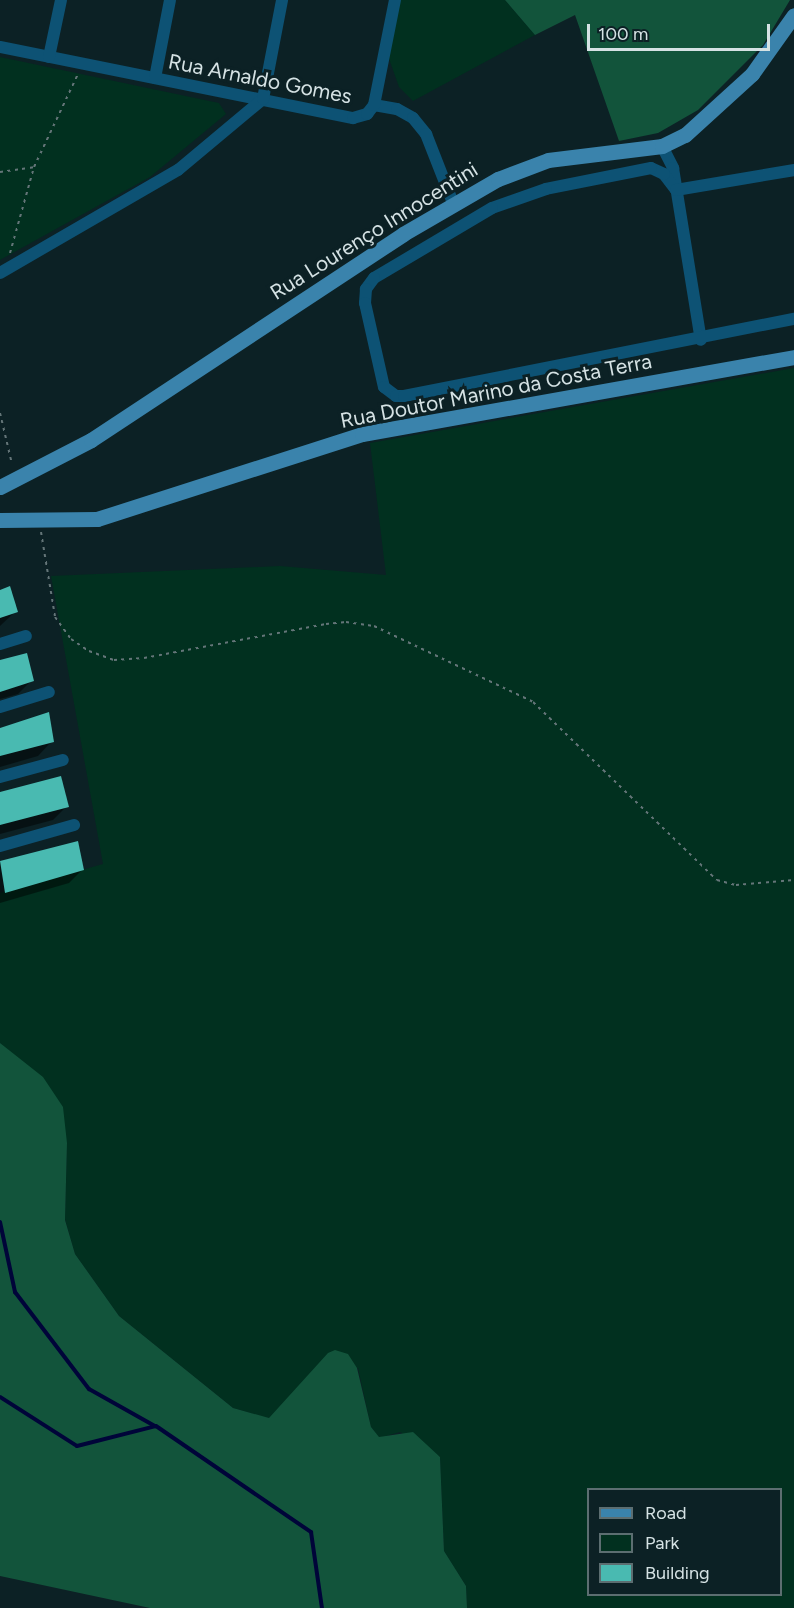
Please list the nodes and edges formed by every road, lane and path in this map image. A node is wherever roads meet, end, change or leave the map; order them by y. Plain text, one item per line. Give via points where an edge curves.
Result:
1 (61, 0) edge
2 (170, 0) edge
3 (282, 0) edge
4 (395, 0) edge
5 (794, 15) edge
6 (0, 47) edge
7 (49, 57) junction
8 (84, 64) junction
9 (155, 78) junction
10 (263, 99) junction
11 (374, 105) junction
12 (662, 146) junction
13 (34, 167) junction
14 (0, 172) edge
15 (792, 172) edge
16 (676, 190) junction
17 (453, 203) junction
18 (3, 271) edge
19 (794, 319) edge
20 (701, 340) junction
21 (794, 357) edge
22 (0, 413) edge
23 (16, 479) junction
24 (0, 488) edge
25 (0, 520) edge
26 (40, 521) junction
27 (26, 636) dead end
28 (0, 644) edge
29 (49, 692) dead end
30 (0, 707) edge
31 (63, 760) dead end
32 (0, 777) edge
33 (74, 825) dead end
34 (0, 846) edge
35 (794, 880) edge

1 - 7 street
2 - 9 street
3 - 10 street
4 - 11 street
5 - 12 main road, Rua Lourenço Innocentini via 752,74 685,135
6 - 7 street, Rua Arnaldo Gomes
7 - 8 street, Rua Arnaldo Gomes
8 - 9 street, Rua Arnaldo Gomes
8 - 13 path
9 - 10 street, Rua Arnaldo Gomes
10 - 11 street, Rua Arnaldo Gomes via 353,118 367,114
10 - 18 street via 178,170
11 - 17 street, Rua Arnaldo Gomes via 397,109 413,118 426,134
12 - 16 street via 673,168
12 - 17 main road, Rua Lourenço Innocentini via 548,160 498,179
13 - 14 path
13 - 18 path
15 - 16 street
16 - 20 street
16 - 20 street via 664,174 651,168 546,189 492,208 374,278 366,289 365,303 380,380 390,392 404,396
17 - 23 main road, Rua Lourenço Innocentini via 209,359 91,440
19 - 20 street
21 - 26 main road, Rua Doutor Marino da Costa Terra via 362,434 108,517 83,522
22 - 23 path
23 - 24 main road, Rua Lourenço Innocentini
25 - 26 main road, Rua Doutor Marino da Costa Terra
26 - 35 path via 55,617 71,639 89,651 114,660 144,658 326,624 374,626 533,702 717,880 736,885
27 - 28 street
29 - 30 street
31 - 32 street
33 - 34 street

